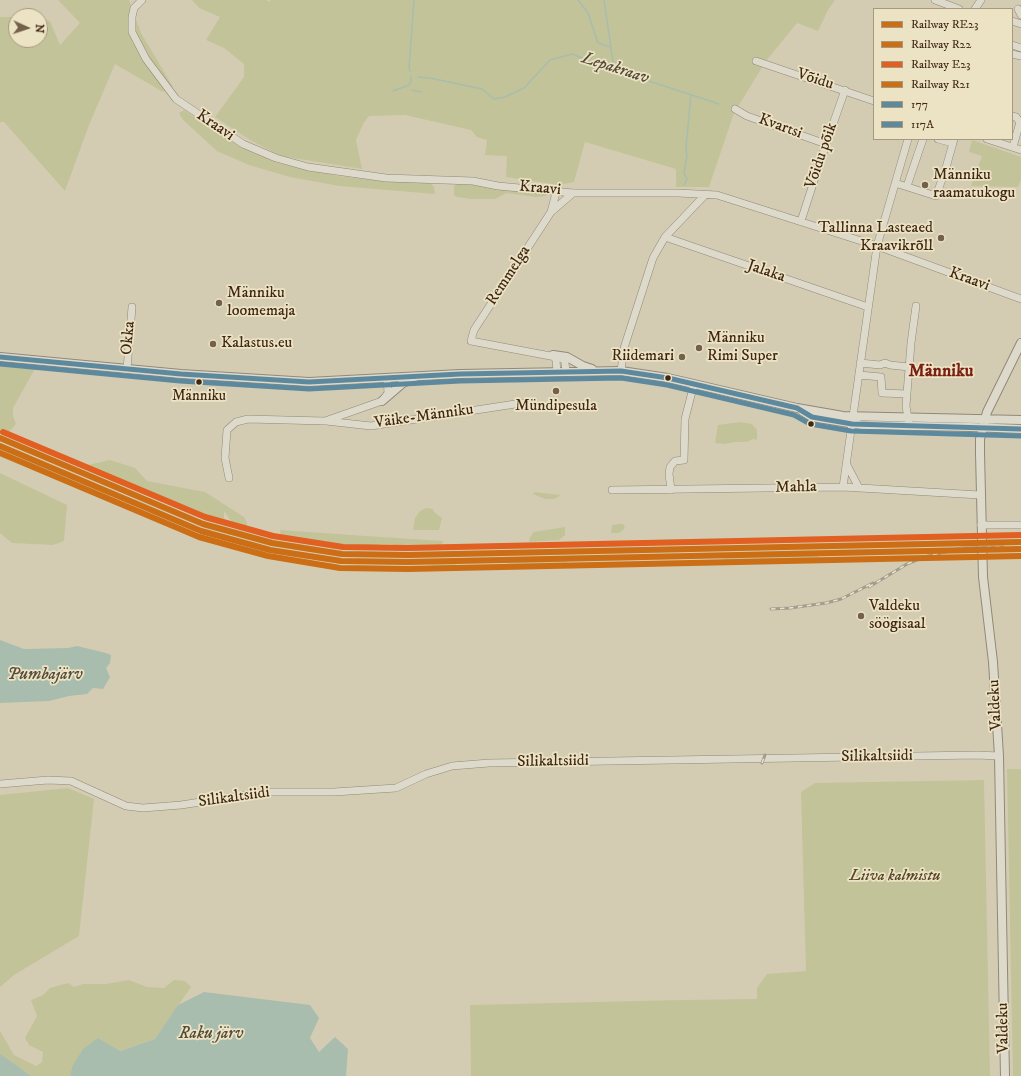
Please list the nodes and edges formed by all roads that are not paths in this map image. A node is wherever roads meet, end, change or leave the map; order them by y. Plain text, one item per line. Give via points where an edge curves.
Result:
1 (142, 0) edge
2 (935, 0) edge
3 (956, 8) edge
4 (756, 60) dead end
5 (845, 90) junction
6 (873, 101) edge
7 (735, 109) dead end
8 (1020, 120) edge
9 (908, 140) edge
10 (923, 140) edge
11 (990, 140) edge
12 (953, 141) edge
13 (826, 144) junction
14 (1013, 147) junction
15 (1021, 150) edge
16 (895, 183) junction
17 (907, 186) junction
18 (558, 190) junction
19 (573, 192) junction
20 (705, 195) junction
21 (551, 212) junction
22 (801, 221) junction
23 (665, 237) junction
24 (877, 246) junction
25 (1021, 299) edge
26 (916, 306) dead end
27 (132, 307) dead end
28 (868, 307) junction
29 (1021, 343) edge
30 (553, 355) junction
31 (0, 357) edge
32 (860, 363) junction
33 (909, 366) junction
34 (127, 369) junction
35 (597, 371) junction
36 (621, 371) junction
37 (561, 372) junction
38 (859, 375) junction
39 (418, 376) junction
40 (387, 378) junction
41 (694, 384) junction
42 (907, 394) junction
43 (382, 401) junction
44 (522, 403) dead end
45 (984, 419) junction
46 (852, 420) junction
47 (1021, 420) edge
48 (325, 421) junction
49 (908, 421) junction
50 (983, 428) junction
51 (1021, 429) edge
52 (847, 464) junction
53 (229, 478) dead end
54 (843, 487) junction
55 (859, 488) junction
56 (612, 490) dead end
57 (671, 490) junction
58 (980, 495) junction
59 (981, 525) junction
60 (1021, 525) edge
61 (999, 756) junction
62 (0, 784) edge
63 (1005, 1076) edge

1 - 18 street, Kraavi via 134,8 132,32 146,59 176,99 242,144 276,158 345,173 386,178 473,181 498,186
2 - 3 street
4 - 5 street, Võidu
5 - 6 street, Võidu
5 - 13 street, Võidu põik
7 - 13 street, Kvartsi via 747,116
8 - 14 street
9 - 16 street
10 - 17 street
11 - 14 street
12 - 17 street via 936,196
13 - 22 street, Võidu põik
14 - 15 street
16 - 17 street
16 - 24 street
18 - 19 street, Kraavi
18 - 21 street, Remmelga
19 - 20 street, Kraavi
19 - 21 street, Remmelga
20 - 22 street, Kraavi via 717,195
20 - 23 street
21 - 30 street, Remmelga via 474,330 471,341
22 - 24 street, Kraavi
23 - 28 street, Jalaka
23 - 36 street via 653,258 624,348
24 - 25 street, Kraavi
24 - 28 street
26 - 33 street
27 - 34 street, Okka
28 - 32 street
29 - 45 street, Valdeku
30 - 35 street via 568,357
30 - 37 street via 564,360
31 - 34 street
32 - 33 street
32 - 38 street
33 - 42 street
34 - 40 street via 296,382
35 - 36 street
35 - 37 street
36 - 41 street
37 - 39 street
38 - 42 street via 881,377 882,393
38 - 46 street
39 - 40 street
39 - 43 street via 403,383
40 - 43 street, Väike-Männiku via 388,392
41 - 46 street via 797,408 812,417
41 - 57 street via 686,419 684,460 675,461 670,467
42 - 49 street
43 - 48 street, Väike-Männiku
44 - 48 street, Väike-Männiku via 371,426
45 - 47 street
45 - 49 street
45 - 50 street, Valdeku
46 - 49 street
46 - 52 street
48 - 53 street, Väike-Männiku via 248,418 236,422 226,430 225,458
49 - 50 street
50 - 51 street
50 - 58 street, Valdeku via 980,439
52 - 54 street
52 - 55 street
54 - 55 street, Mahla
54 - 57 street, Mahla
55 - 58 street, Mahla
56 - 57 street, Mahla
58 - 59 street, Valdeku
59 - 60 street
59 - 61 street, Valdeku via 982,577 993,662
61 - 62 street, Silikaltsiidi via 489,763 452,766 426,774 396,788 334,792 266,792 143,808 126,806 71,781
61 - 63 street, Valdeku

